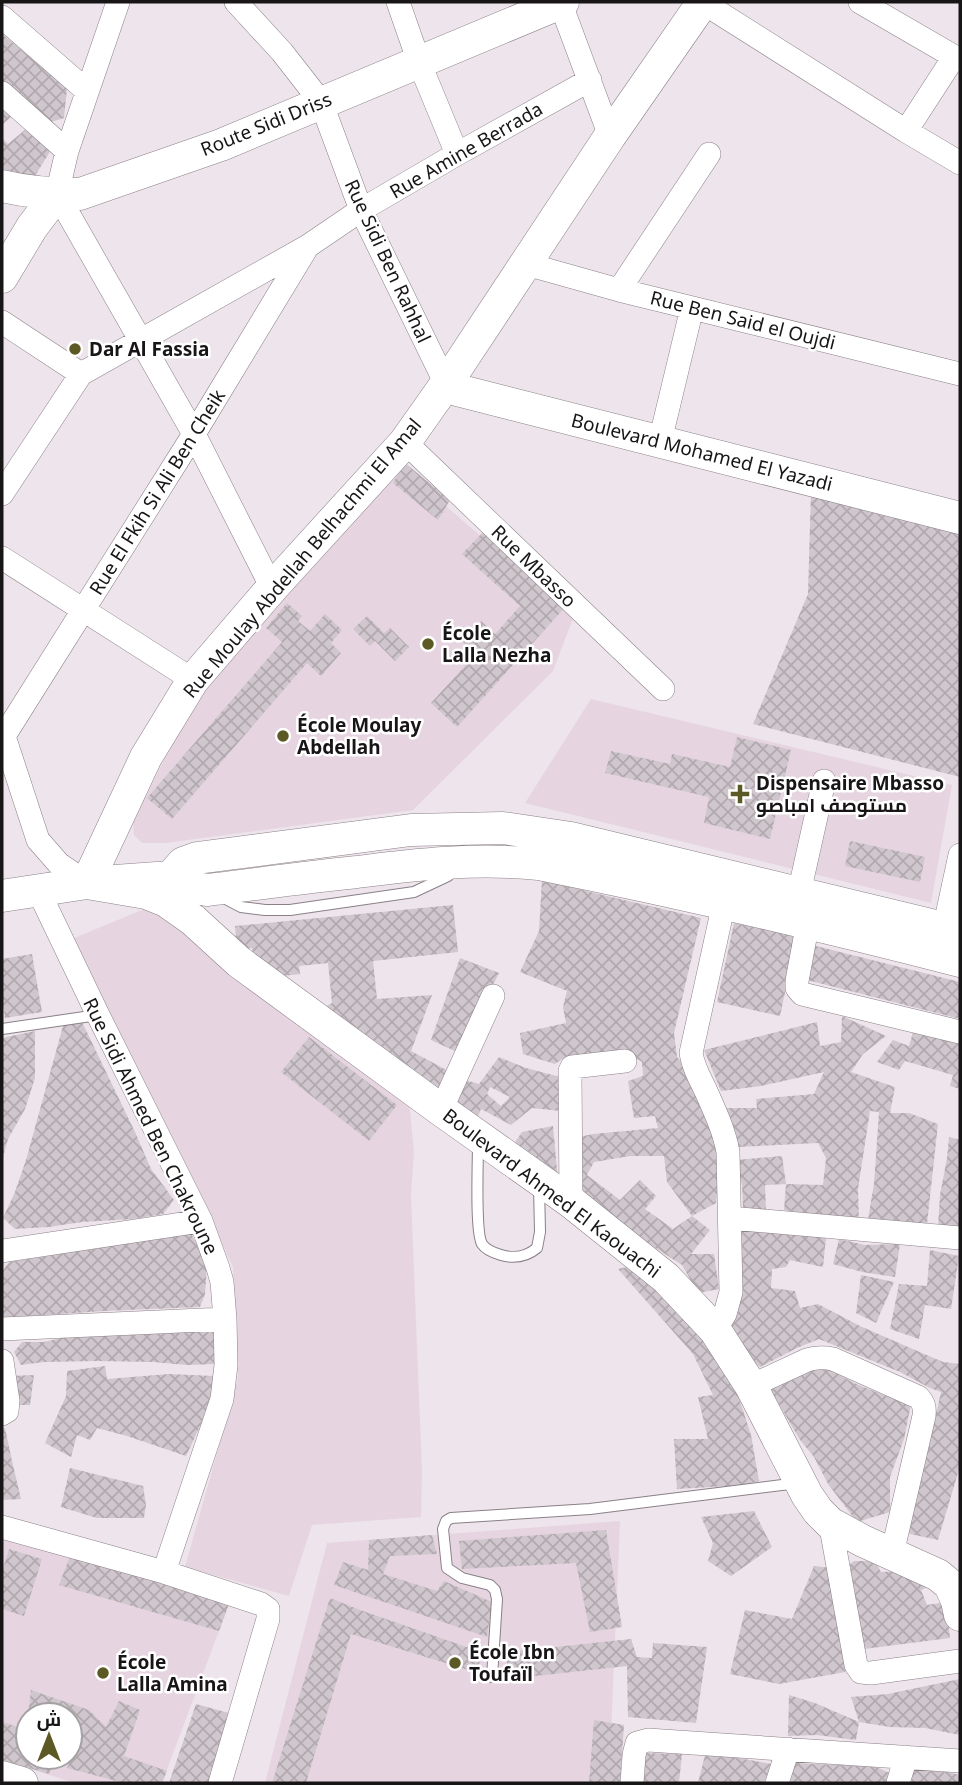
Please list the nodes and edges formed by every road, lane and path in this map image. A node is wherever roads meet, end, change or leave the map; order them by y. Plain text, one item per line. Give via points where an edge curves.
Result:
1 (118, 2) edge
2 (236, 2) edge
3 (398, 2) edge
4 (561, 2) edge
5 (702, 2) edge
6 (860, 2) edge
7 (2, 17) edge
8 (957, 58) edge
9 (419, 62) junction
10 (590, 80) junction
11 (87, 91) junction
12 (2, 93) edge
13 (321, 102) junction
14 (906, 131) junction
15 (610, 136) junction
16 (66, 151) junction
17 (457, 154) junction
18 (709, 154) dead end
19 (960, 163) edge
20 (2, 186) edge
21 (57, 194) junction
22 (361, 210) junction
23 (308, 246) junction
24 (526, 264) junction
25 (4, 269) edge
26 (619, 290) junction
27 (692, 308) junction
28 (2, 322) edge
29 (140, 340) junction
30 (81, 374) junction
31 (960, 374) edge
32 (446, 384) junction
33 (194, 434) junction
34 (660, 441) junction
35 (405, 442) junction
36 (2, 494) edge
37 (960, 518) edge
38 (2, 558) edge
39 (272, 588) junction
40 (83, 610) junction
41 (193, 680) junction
42 (663, 689) dead end
43 (3, 733) edge
44 (824, 781) dead end
45 (960, 855) edge
46 (171, 877) junction
47 (87, 883) junction
48 (38, 890) junction
49 (2, 896) edge
50 (724, 903) junction
51 (804, 908) junction
52 (952, 930) edge
53 (960, 961) edge
54 (493, 996) dead end
55 (98, 1015) junction
56 (2, 1029) edge
57 (960, 1032) edge
58 (625, 1061) dead end
59 (441, 1110) junction
60 (478, 1136) junction
61 (539, 1180) junction
62 (571, 1202) junction
63 (730, 1218) junction
64 (201, 1221) junction
65 (960, 1238) edge
66 (2, 1251) edge
67 (225, 1319) junction
68 (2, 1329) edge
69 (715, 1329) junction
70 (2, 1361) edge
71 (751, 1386) junction
72 (2, 1414) edge
73 (800, 1483) junction
74 (830, 1522) junction
75 (2, 1527) edge
76 (892, 1554) junction
77 (164, 1572) junction
78 (960, 1615) edge
79 (960, 1661) edge
80 (492, 1677) dead end
81 (788, 1749) junction
82 (906, 1757) junction
83 (960, 1761) edge
84 (220, 1783) edge
85 (632, 1783) edge
86 (777, 1783) edge
87 (898, 1783) edge

1 - 11 street
2 - 13 street, Rue Sidi Ben Rahhal
3 - 9 street
4 - 9 street, Route Sidi Driss
4 - 10 street
5 - 14 street
5 - 15 street, Rue Moulay Abdellah Belhachmi El Amal
6 - 8 street
7 - 11 street
8 - 14 street
9 - 13 street, Route Sidi Driss
9 - 17 street
10 - 15 street
10 - 17 street, Rue Amine Berrada
11 - 16 street
12 - 16 street
13 - 21 street, Route Sidi Driss via 221,145 80,194
13 - 22 street, Rue Sidi Ben Rahhal
14 - 19 street
15 - 24 street, Rue Moulay Abdellah Belhachmi El Amal
16 - 21 street
17 - 22 street, Rue Amine Berrada
18 - 26 street
20 - 21 street, Route Sidi Driss
21 - 25 street
21 - 29 street
22 - 23 street, Rue Amine Berrada
22 - 32 street, Rue Sidi Ben Rahhal
23 - 29 street, Rue Amine Berrada
23 - 33 street, Rue El Fkih Si Ali Ben Cheik
24 - 26 street, Rue Ben Said el Oujdi
24 - 32 street, Rue Moulay Abdellah Belhachmi El Amal
26 - 27 street, Rue Ben Said el Oujdi
27 - 31 street, Rue Ben Said el Oujdi
27 - 34 street
28 - 30 street
29 - 30 street, Rue Amine Berrada
29 - 33 street
30 - 36 street
32 - 34 street, Boulevard Mohamed El Yazadi
32 - 35 street, Rue Moulay Abdellah Belhachmi El Amal
33 - 39 street
33 - 40 street, Rue El Fkih Si Ali Ben Cheik
34 - 37 street, Boulevard Mohamed El Yazadi
35 - 39 street, Rue Moulay Abdellah Belhachmi El Amal
35 - 42 street, Rue Mbasso
38 - 40 street
39 - 41 street, Rue Moulay Abdellah Belhachmi El Amal
40 - 41 street
40 - 43 street, Rue El Fkih Si Ali Ben Cheik
41 - 47 street, Rue Moulay Abdellah Belhachmi El Amal via 146,757
43 - 47 street via 38,840 59,864
44 - 51 street
45 - 52 street
46 - 47 street
46 - 50 street via 207,890 400,866 510,861
46 - 51 street via 183,863 197,858 411,830 503,828 571,838
47 - 48 street
47 - 59 street, Boulevard Ahmed El Kaouachi via 166,901 239,962
48 - 49 street
48 - 55 street, Rue Sidi Ahmed Ben Chakroune
50 - 51 street
50 - 63 street via 691,1053 726,1141
51 - 52 street
51 - 53 street
51 - 57 street via 797,981 802,994
54 - 59 street
55 - 56 lane
55 - 64 street, Rue Sidi Ahmed Ben Chakroune
58 - 62 street via 572,1067 570,1071
59 - 60 street, Boulevard Ahmed El Kaouachi
60 - 61 street, Boulevard Ahmed El Kaouachi
60 - 61 lane via 478,1224 482,1244 492,1253 526,1256 537,1248
61 - 62 street, Boulevard Ahmed El Kaouachi
62 - 69 street, Boulevard Ahmed El Kaouachi via 666,1278
63 - 65 street
63 - 69 street via 731,1292
64 - 66 street
64 - 67 street, Rue Sidi Ahmed Ben Chakroune via 222,1282
67 - 68 street
67 - 77 street, Rue Sidi Ahmed Ben Chakroune via 222,1399
69 - 71 street, Boulevard Ahmed El Kaouachi
70 - 72 street via 8,1402
71 - 73 street, Boulevard Ahmed El Kaouachi
71 - 76 street via 824,1357 922,1401 925,1408
73 - 74 street, Boulevard Ahmed El Kaouachi
73 - 80 lane via 446,1521 447,1569 495,1590
74 - 76 street, Boulevard Ahmed El Kaouachi
74 - 79 street via 861,1672
75 - 77 street
76 - 78 street, Boulevard Ahmed El Kaouachi via 938,1575 950,1586
77 - 84 street via 268,1609
81 - 82 street
81 - 85 street via 648,1740 637,1743
81 - 86 street
82 - 83 street
82 - 87 street

